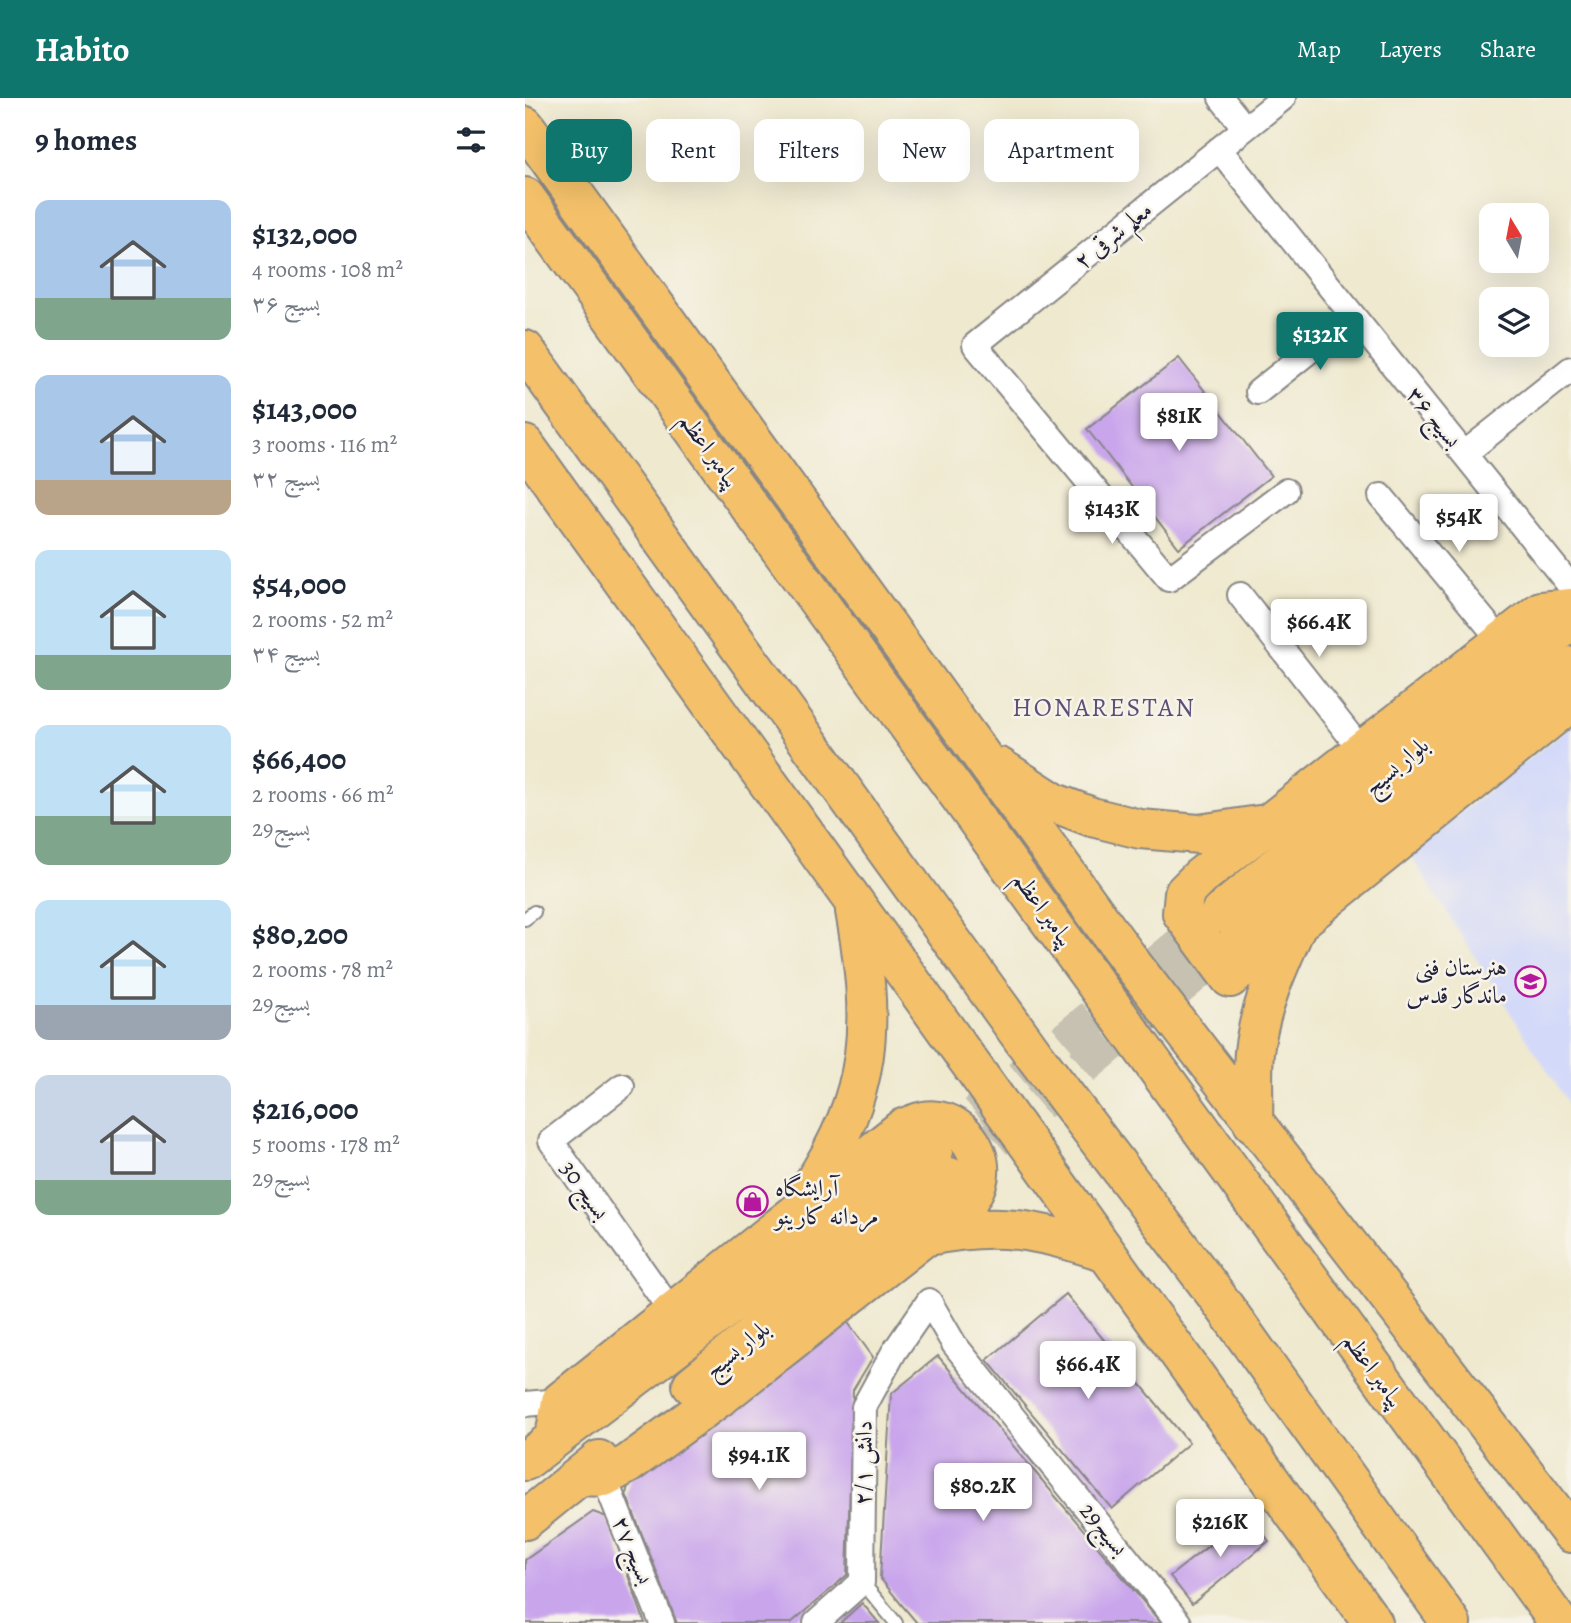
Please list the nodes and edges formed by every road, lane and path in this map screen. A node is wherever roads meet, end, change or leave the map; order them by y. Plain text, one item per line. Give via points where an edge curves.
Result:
1 (1221, 98) edge
2 (1283, 98) edge
3 (525, 126) edge
4 (1245, 128) junction
5 (1219, 149) junction
6 (525, 197) edge
7 (525, 215) edge
8 (556, 238) junction
9 (1353, 316) junction
10 (525, 350) edge
11 (1571, 369) edge
12 (1258, 392) dead end
13 (525, 446) edge
14 (1464, 454) junction
15 (1286, 491) dead end
16 (1381, 496) dead end
17 (1571, 587) edge
18 (1240, 595) dead end
19 (1571, 608) edge
20 (1571, 620) edge
21 (1501, 641) junction
22 (1571, 666) edge
23 (1571, 702) edge
24 (1362, 751) junction
25 (980, 755) junction
26 (1269, 824) junction
27 (854, 902) junction
28 (1297, 926) junction
29 (1176, 1022) junction
30 (1145, 1048) junction
31 (622, 1086) dead end
32 (1254, 1123) junction
33 (792, 1217) junction
34 (923, 1237) junction
35 (1106, 1252) junction
36 (929, 1301) joint
37 (672, 1312) junction
38 (547, 1414) edge
39 (525, 1461) edge
40 (592, 1476) junction
41 (525, 1520) edge
42 (1571, 1533) edge
43 (862, 1583) junction
44 (661, 1623) edge
45 (816, 1623) edge
46 (896, 1623) edge
47 (1179, 1623) edge
48 (1373, 1623) edge
49 (1451, 1623) edge
50 (1559, 1623) edge

1 - 4 street
2 - 4 street, معلم شرقی ۲
3 - 25 main road
4 - 5 street, معلم شرقی ۲
5 - 9 street, بسیج ۳۶
5 - 15 street, معلم شرقی ۲ via 975,345 1169,579
6 - 8 main road, پیامبر اعظم
7 - 8 main road
8 - 30 main road, پیامبر اعظم
9 - 12 street
9 - 14 street, بسیج ۳۶
10 - 49 main road
11 - 14 street
13 - 27 main road
14 - 17 street, بسیج ۳۶
16 - 21 street
18 - 24 street
19 - 21 main road via 1541,611
20 - 22 main road, بلوار بسیج via 1230,924
21 - 24 main road
23 - 28 main road
24 - 26 main road
25 - 26 main road via 1055,803 1128,826 1199,834
25 - 29 main road
26 - 28 main road via 1184,893 1182,913 1230,978
27 - 33 main road via 869,1024 859,1085 837,1147
27 - 35 main road
28 - 32 main road via 1258,1026 1252,1085
29 - 30 main road
29 - 32 main road
30 - 50 main road, پیامبر اعظم
31 - 37 street, بسیج 30 via 551,1141
32 - 42 main road
33 - 34 main road via 903,1128 926,1120 943,1122 972,1143 979,1174 966,1203
33 - 37 main road
34 - 35 main road via 966,1228 1007,1227
34 - 40 main road via 628,1464
35 - 48 main road
36 - 43 street, دانش ۲/۱ via 864,1407
36 - 47 street, بسیج29 via 954,1344
37 - 38 main road
38 - 39 main road, بلوار بسیج
38 - 40 main road, بلوار بسیج via 941,1164
40 - 41 main road, بلوار بسیج
40 - 44 street, بسیج ۲۷
43 - 45 street
43 - 46 lane

